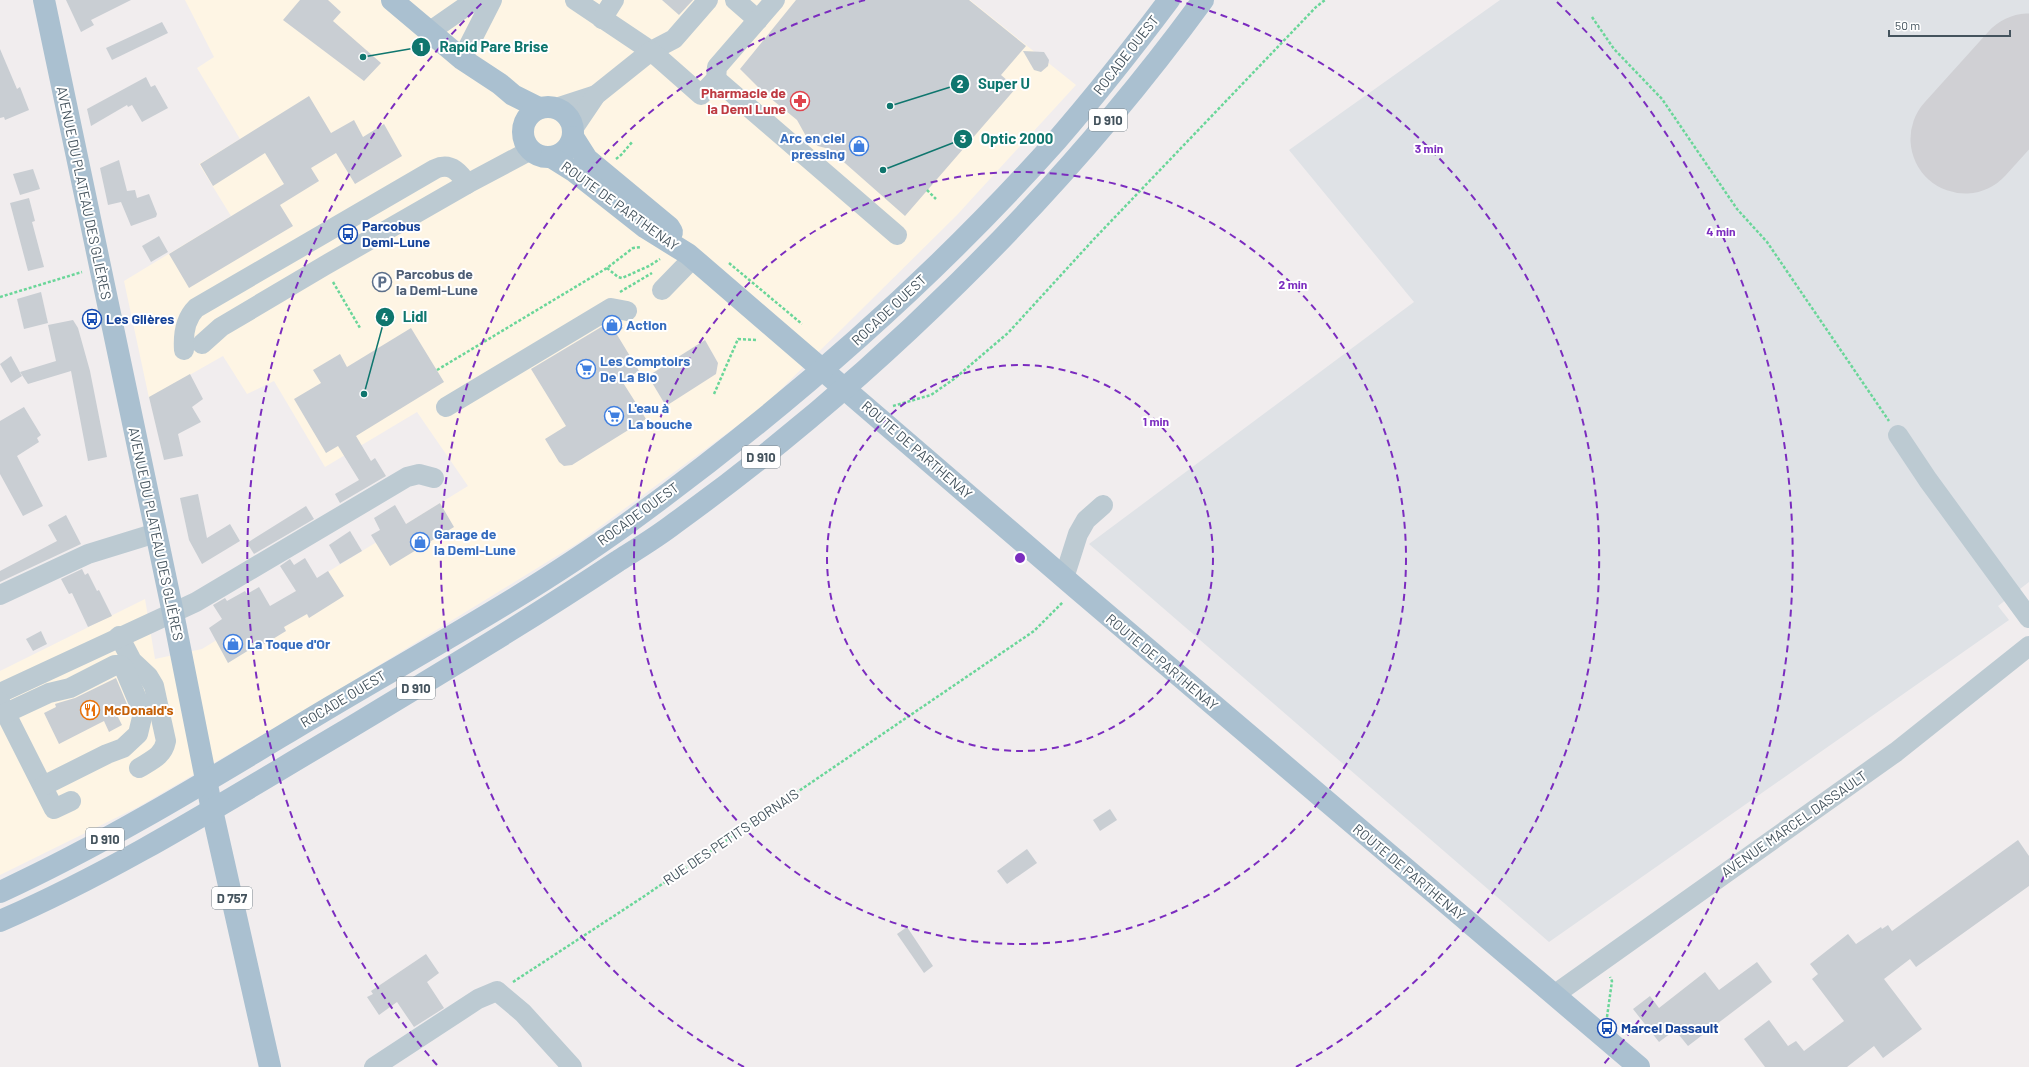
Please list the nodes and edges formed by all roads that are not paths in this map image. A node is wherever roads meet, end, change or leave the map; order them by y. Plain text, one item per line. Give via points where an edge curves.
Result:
1 (44, 0) edge
2 (392, 0) edge
3 (475, 0) edge
4 (492, 0) edge
5 (575, 0) edge
6 (614, 0) edge
7 (708, 0) edge
8 (737, 0) edge
9 (775, 0) edge
10 (1169, 0) edge
11 (1203, 0) edge
12 (602, 18) junction
13 (758, 20) junction
14 (429, 32) junction
15 (651, 51) junction
16 (462, 59) junction
17 (716, 78) junction
18 (596, 95) junction
19 (548, 108) junction
20 (523, 128) junction
21 (573, 133) junction
22 (531, 150) junction
23 (551, 157) junction
24 (467, 184) junction
25 (897, 235) dead end
26 (690, 256) junction
27 (662, 290) dead end
28 (622, 310) road end
29 (824, 370) junction
30 (845, 387) junction
31 (446, 407) dead end
32 (1898, 435) road end
33 (434, 478) dead end
34 (1103, 505) dead end
35 (156, 533) junction
36 (1070, 583) junction
37 (0, 595) edge
38 (173, 613) junction
39 (2029, 618) edge
40 (120, 636) junction
41 (2029, 646) edge
42 (1, 703) edge
43 (139, 768) dead end
44 (206, 781) junction
45 (43, 786) junction
46 (72, 801) dead end
47 (212, 810) junction
48 (0, 892) edge
49 (0, 921) edge
50 (1554, 995) junction
51 (270, 1067) edge
52 (374, 1067) edge
53 (572, 1067) edge
54 (1639, 1067) edge

1 - 35 main road, AVENUE DU PLATEAU DES GLIÈRES
2 - 14 main road
3 - 14 street
4 - 16 street
5 - 12 street
6 - 12 street
7 - 15 street via 674,39
8 - 13 street
9 - 13 street
10 - 29 main road, ROCADE OUEST / D 910 via 1070,125 988,214 900,301
11 - 30 main road, ROCADE OUEST / D 910 via 1112,115 1034,203 934,304
12 - 15 street
13 - 17 street via 717,67
14 - 16 main road
15 - 17 street via 701,95
15 - 18 street
16 - 19 main road via 513,95
16 - 20 main road via 488,92
17 - 25 street
18 - 19 street
18 - 21 street
19 - 20 main road via 529,115
19 - 21 main road via 566,114
20 - 22 main road via 525,143
21 - 23 main road via 564,151
21 - 26 main road, ROUTE DE PARTHENAY via 588,159 669,227
22 - 23 main road via 540,156
22 - 24 street
23 - 26 main road, ROUTE DE PARTHENAY via 646,228
24 - 24 street via 220,327 193,347 184,342 187,321 196,308 435,169 442,166 450,167 461,175
26 - 27 street
26 - 29 main road, ROUTE DE PARTHENAY
28 - 31 street via 611,308
29 - 30 main road, ROUTE DE PARTHENAY
29 - 44 main road, ROCADE OUEST / D 910 via 735,442 615,532 483,616
30 - 36 main road, ROUTE DE PARTHENAY
30 - 47 main road, D 910 via 754,463 674,524 561,599
32 - 39 street
33 - 38 street via 419,474 403,479 196,602
34 - 36 street via 1086,520 1078,534
35 - 37 street via 88,554
35 - 38 main road, AVENUE DU PLATEAU DES GLIÈRES
36 - 50 main road, ROUTE DE PARTHENAY
38 - 40 street
38 - 44 main road, AVENUE DU PLATEAU DES GLIÈRES
40 - 42 street
40 - 43 street via 132,661 148,676 154,686 166,741 159,756
41 - 50 street, AVENUE MARCEL DASSAULT via 1896,752
42 - 45 street
42 - 45 street via 70,688 115,666 120,665 124,668 142,707 138,734 123,748
44 - 47 main road, AVENUE DU PLATEAU DES GLIÈRES / D 757
44 - 48 main road, ROCADE OUEST / D 910 via 88,849
45 - 46 street via 54,809
47 - 49 main road, D 910 via 80,883
47 - 51 main road, AVENUE DU PLATEAU DES GLIÈRES / D 757
50 - 54 main road, ROUTE DE PARTHENAY
52 - 53 street via 478,999 497,991 523,1013

